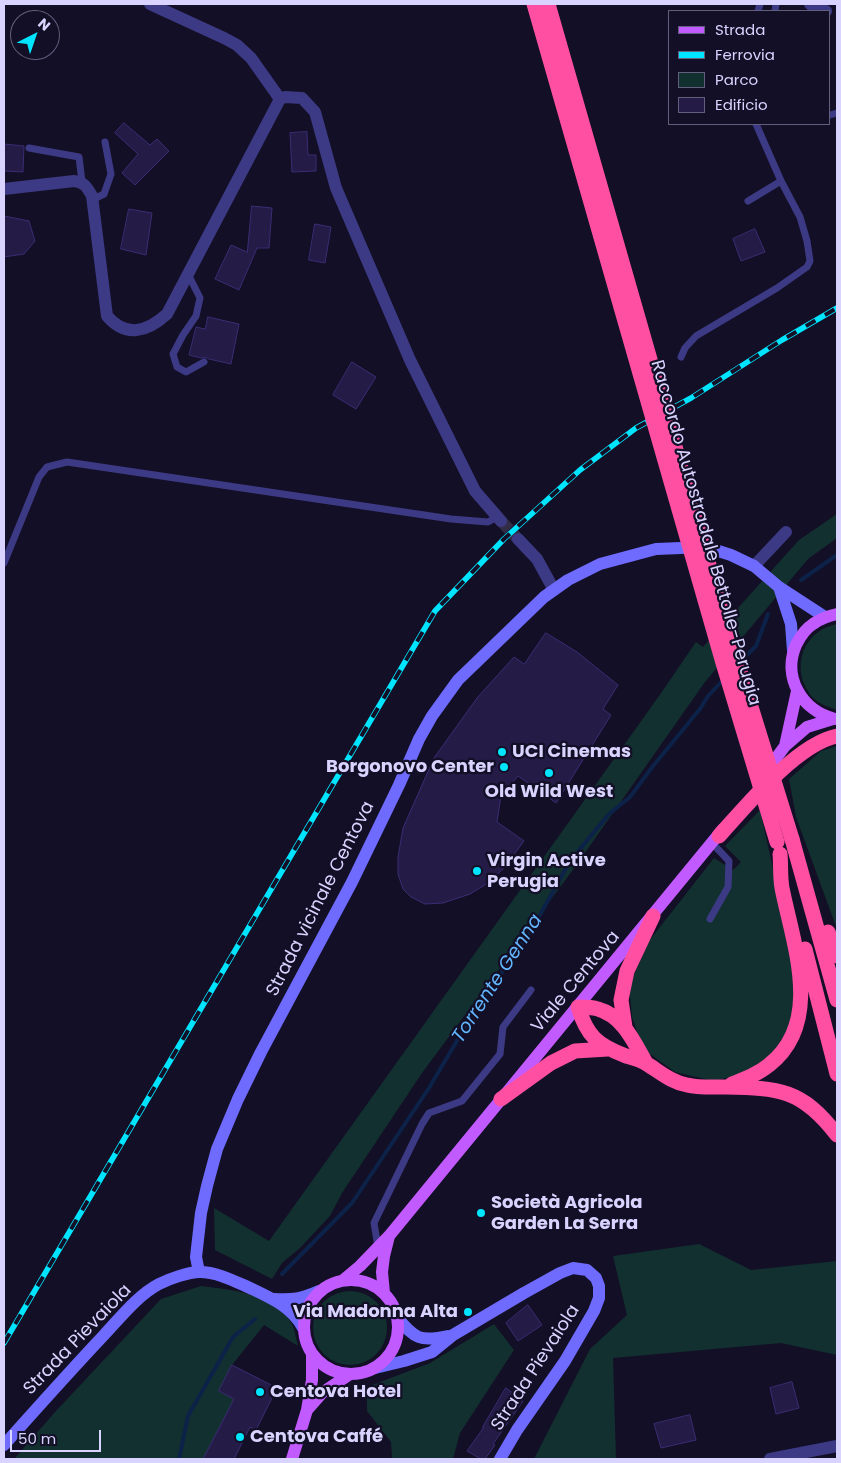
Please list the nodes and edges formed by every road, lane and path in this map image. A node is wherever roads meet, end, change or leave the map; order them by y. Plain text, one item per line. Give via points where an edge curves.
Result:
1 (150, 4) edge
2 (534, 4) edge
3 (548, 4) edge
4 (810, 4) edge
5 (823, 10) edge
6 (280, 99) junction
7 (756, 125) edge
8 (106, 142) dead end
9 (29, 148) dead end
10 (781, 181) junction
11 (82, 182) junction
12 (4, 189) edge
13 (92, 200) junction
14 (748, 201) dead end
15 (188, 274) junction
16 (681, 357) dead end
17 (204, 362) dead end
18 (499, 519) joint
19 (786, 532) dead end
20 (518, 539) tunnel mouth
21 (4, 563) edge
22 (754, 566) junction
23 (779, 587) junction
24 (554, 590) junction
25 (831, 615) edge
26 (793, 652) junction
27 (797, 691) junction
28 (835, 719) edge
29 (837, 736) edge
30 (785, 746) junction
31 (792, 838) junction
32 (715, 840) junction
33 (778, 848) junction
34 (653, 916) junction
35 (710, 918) dead end
36 (837, 956) edge
37 (531, 990) dead end
38 (837, 1000) edge
39 (578, 1007) junction
40 (625, 1027) junction
41 (608, 1049) junction
42 (646, 1063) junction
43 (837, 1074) edge
44 (723, 1087) junction
45 (501, 1099) junction
46 (837, 1135) edge
47 (389, 1236) junction
48 (378, 1247) junction
49 (199, 1272) junction
50 (342, 1280) junction
51 (319, 1292) junction
52 (384, 1293) junction
53 (274, 1299) junction
54 (397, 1317) junction
55 (304, 1328) junction
56 (453, 1336) junction
57 (312, 1354) junction
58 (375, 1368) junction
59 (350, 1374) junction
60 (307, 1410) junction
61 (4, 1445) edge
62 (837, 1446) edge
63 (292, 1459) edge
64 (500, 1459) edge
65 (770, 1459) edge

1 - 6 street via 237,45 251,58
2 - 33 highway, Raccordo Autostradale Bettolle-Perugia, bridge
3 - 31 highway, bridge via 731,642
4 - 5 street
6 - 15 street
6 - 18 street via 302,98 315,112 336,188 410,360 475,491
7 - 10 lane
8 - 13 lane via 111,174 104,194
9 - 11 lane via 78,157
10 - 14 lane
10 - 16 lane via 800,217 810,261 807,267 696,336
11 - 12 street via 63,181
11 - 13 street via 88,187
13 - 15 street via 107,316 114,324 124,330 137,330 158,322 167,314
15 - 17 lane via 200,298 196,316 173,354 177,367 186,372
18 - 21 lane via 488,522 451,519 67,462 47,467 39,477
19 - 22 street
20 - 24 street via 537,559
22 - 23 street, Strada vicinale Centova
22 - 24 street, Strada vicinale Centova via 706,547 656,549 600,564
23 - 25 street, Strada vicinale Centova
23 - 26 street via 791,624
24 - 49 street, Strada vicinale Centova via 458,680 419,739 352,882 261,1052 217,1149 201,1213 196,1257
25 - 26 main road via 811,625
26 - 27 main road via 792,678
27 - 28 main road via 812,709
27 - 30 main road
28 - 30 main road via 807,727
29 - 32 highway via 811,747 791,761
30 - 32 main road, Viale Centova
31 - 36 highway via 809,869
31 - 38 highway
32 - 34 main road, Viale Centova
32 - 35 lane via 728,861 728,887
33 - 43 highway, Raccordo Autostradale Bettolle-Perugia
33 - 44 highway via 782,886 798,959 800,1016 783,1052 769,1066
34 - 39 main road, Viale Centova
34 - 40 highway via 627,971 621,1000
37 - 48 lane via 503,1027 500,1054 462,1101 429,1113 422,1124 374,1223
39 - 40 highway via 597,1008
39 - 41 highway via 588,1033
39 - 45 main road, Viale Centova
40 - 42 highway
41 - 42 highway
41 - 45 highway via 575,1051 551,1063
42 - 44 highway via 685,1085
44 - 46 highway via 773,1089 791,1095 825,1118
45 - 47 main road, Viale Centova
47 - 48 main road, Viale Centova
47 - 52 main road, Viale Centova via 382,1272
48 - 50 main road, Viale Centova
49 - 53 street, Strada Pievaiola via 225,1277
49 - 61 street, Strada Pievaiola via 159,1284 141,1297
50 - 51 main road
50 - 52 main road via 368,1283
51 - 53 street via 294,1300
51 - 55 main road via 310,1302
52 - 54 main road
53 - 55 street via 289,1309
54 - 56 street via 415,1336 432,1340
54 - 58 main road via 394,1346
55 - 57 main road
56 - 58 street via 432,1352
56 - 64 street, Strada Pievaiola via 560,1273 573,1268 587,1270 596,1278 599,1298 594,1311
57 - 59 main road via 332,1370
57 - 60 main road
58 - 59 main road
59 - 60 main road via 322,1393
60 - 63 main road
62 - 65 street

